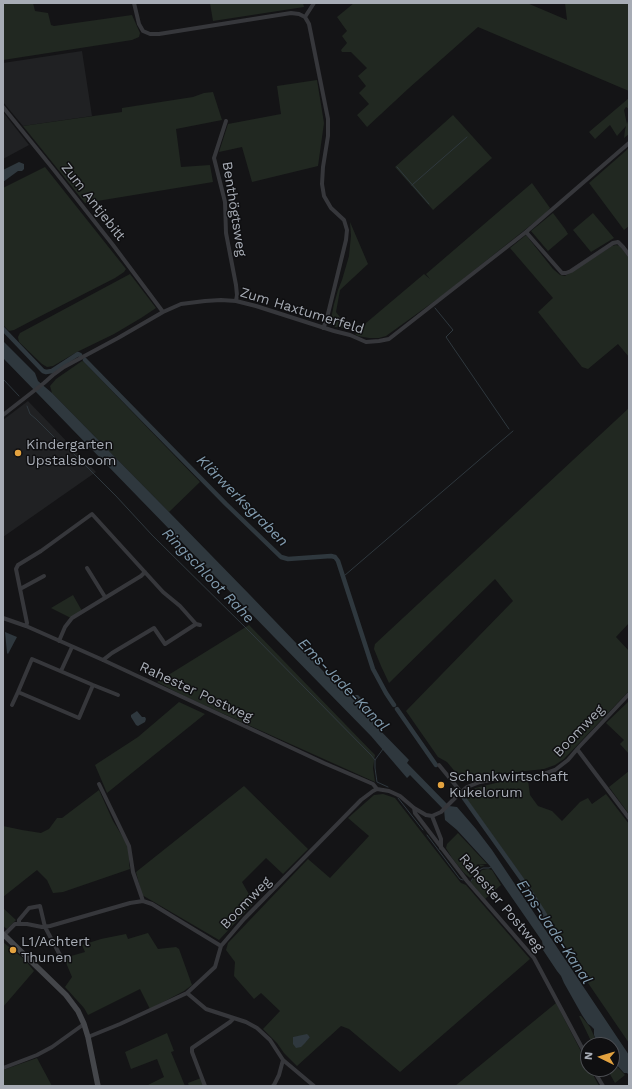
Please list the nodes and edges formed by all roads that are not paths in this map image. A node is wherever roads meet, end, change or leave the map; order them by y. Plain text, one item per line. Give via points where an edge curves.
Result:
1 (134, 3) edge
2 (314, 3) edge
3 (305, 17) junction
4 (3, 107) edge
5 (226, 121) dead end
6 (629, 143) edge
7 (526, 232) junction
8 (629, 255) edge
9 (236, 301) junction
10 (163, 312) junction
11 (324, 328) junction
12 (3, 415) edge
13 (87, 568) dead end
14 (145, 572) junction
15 (44, 576) dead end
16 (20, 589) junction
17 (105, 597) junction
18 (3, 618) edge
19 (26, 626) junction
20 (59, 641) junction
21 (72, 647) junction
22 (102, 660) junction
23 (60, 671) junction
24 (93, 685) junction
25 (18, 692) junction
26 (629, 694) edge
27 (118, 695) dead end
28 (12, 705) dead end
29 (577, 749) junction
30 (439, 765) dead end
31 (99, 784) dead end
32 (377, 789) junction
33 (460, 792) junction
34 (414, 808) junction
35 (432, 816) junction
36 (629, 818) edge
37 (441, 848) junction
38 (143, 901) junction
39 (19, 923) junction
40 (45, 927) junction
41 (3, 935) edge
42 (221, 946) junction
43 (61, 957) dead end
44 (187, 993) junction
45 (234, 1018) junction
46 (84, 1024) junction
47 (88, 1037) junction
48 (580, 1044) edge
49 (283, 1060) junction
50 (3, 1068) edge
51 (598, 1077) edge
52 (98, 1086) edge
53 (205, 1086) edge
54 (273, 1086) edge
55 (314, 1086) edge
56 (603, 1086) edge

1 - 3 street via 143,32 150,34 291,13
2 - 3 street
3 - 11 street via 309,24 328,119 322,184 324,196 331,208 344,220 346,230 346,240
4 - 10 street, Zum Antjebitt
5 - 9 street, Benthögtsweg via 214,158 225,202 226,233 236,285
6 - 7 street, Zum Haxtumerfeld
7 - 8 street via 562,273 570,271 613,243 618,242
7 - 11 street, Zum Haxtumerfeld via 389,339 366,342
9 - 10 street, Zum Haxtumerfeld via 181,304
9 - 11 street, Zum Haxtumerfeld
10 - 12 street, Zum Haxtumerfeld via 64,367
13 - 17 street
14 - 16 street via 92,514 18,565 16,569
14 - 17 street
14 - 22 street via 198,624 165,644 154,628
15 - 16 street
16 - 19 street
17 - 20 street via 72,618
18 - 19 street, Rahester Postweg
19 - 20 street, Rahester Postweg
20 - 21 street, Rahester Postweg
21 - 22 street, Rahester Postweg
21 - 23 street
22 - 32 street, Rahester Postweg via 373,784
23 - 24 street
23 - 25 street via 32,659
24 - 25 street via 79,718
24 - 27 street
25 - 28 street
26 - 29 street, Boomweg
29 - 33 street, Boomweg via 555,770 541,775 480,782 467,786
29 - 36 street
30 - 33 street
31 - 38 street via 129,846 133,872
32 - 34 street via 400,796
32 - 42 street, Boomweg via 361,800 244,919
33 - 35 street, Boomweg via 441,812
34 - 35 street
34 - 37 street, Rahester Postweg
35 - 37 street via 441,839
37 - 48 street, Rahester Postweg via 534,958
38 - 40 street
38 - 42 street
39 - 40 street
39 - 40 street via 30,908 40,906
39 - 41 street
40 - 43 street
41 - 46 main road via 66,996 78,1010
42 - 44 street, Boomweg via 214,967
44 - 45 street via 206,1009
44 - 47 street, Boomweg
45 - 49 street via 257,1028 270,1040
45 - 53 street via 192,1048
46 - 47 main road
46 - 50 street via 52,1047
47 - 52 main road
49 - 54 street
49 - 55 street
51 - 56 street

